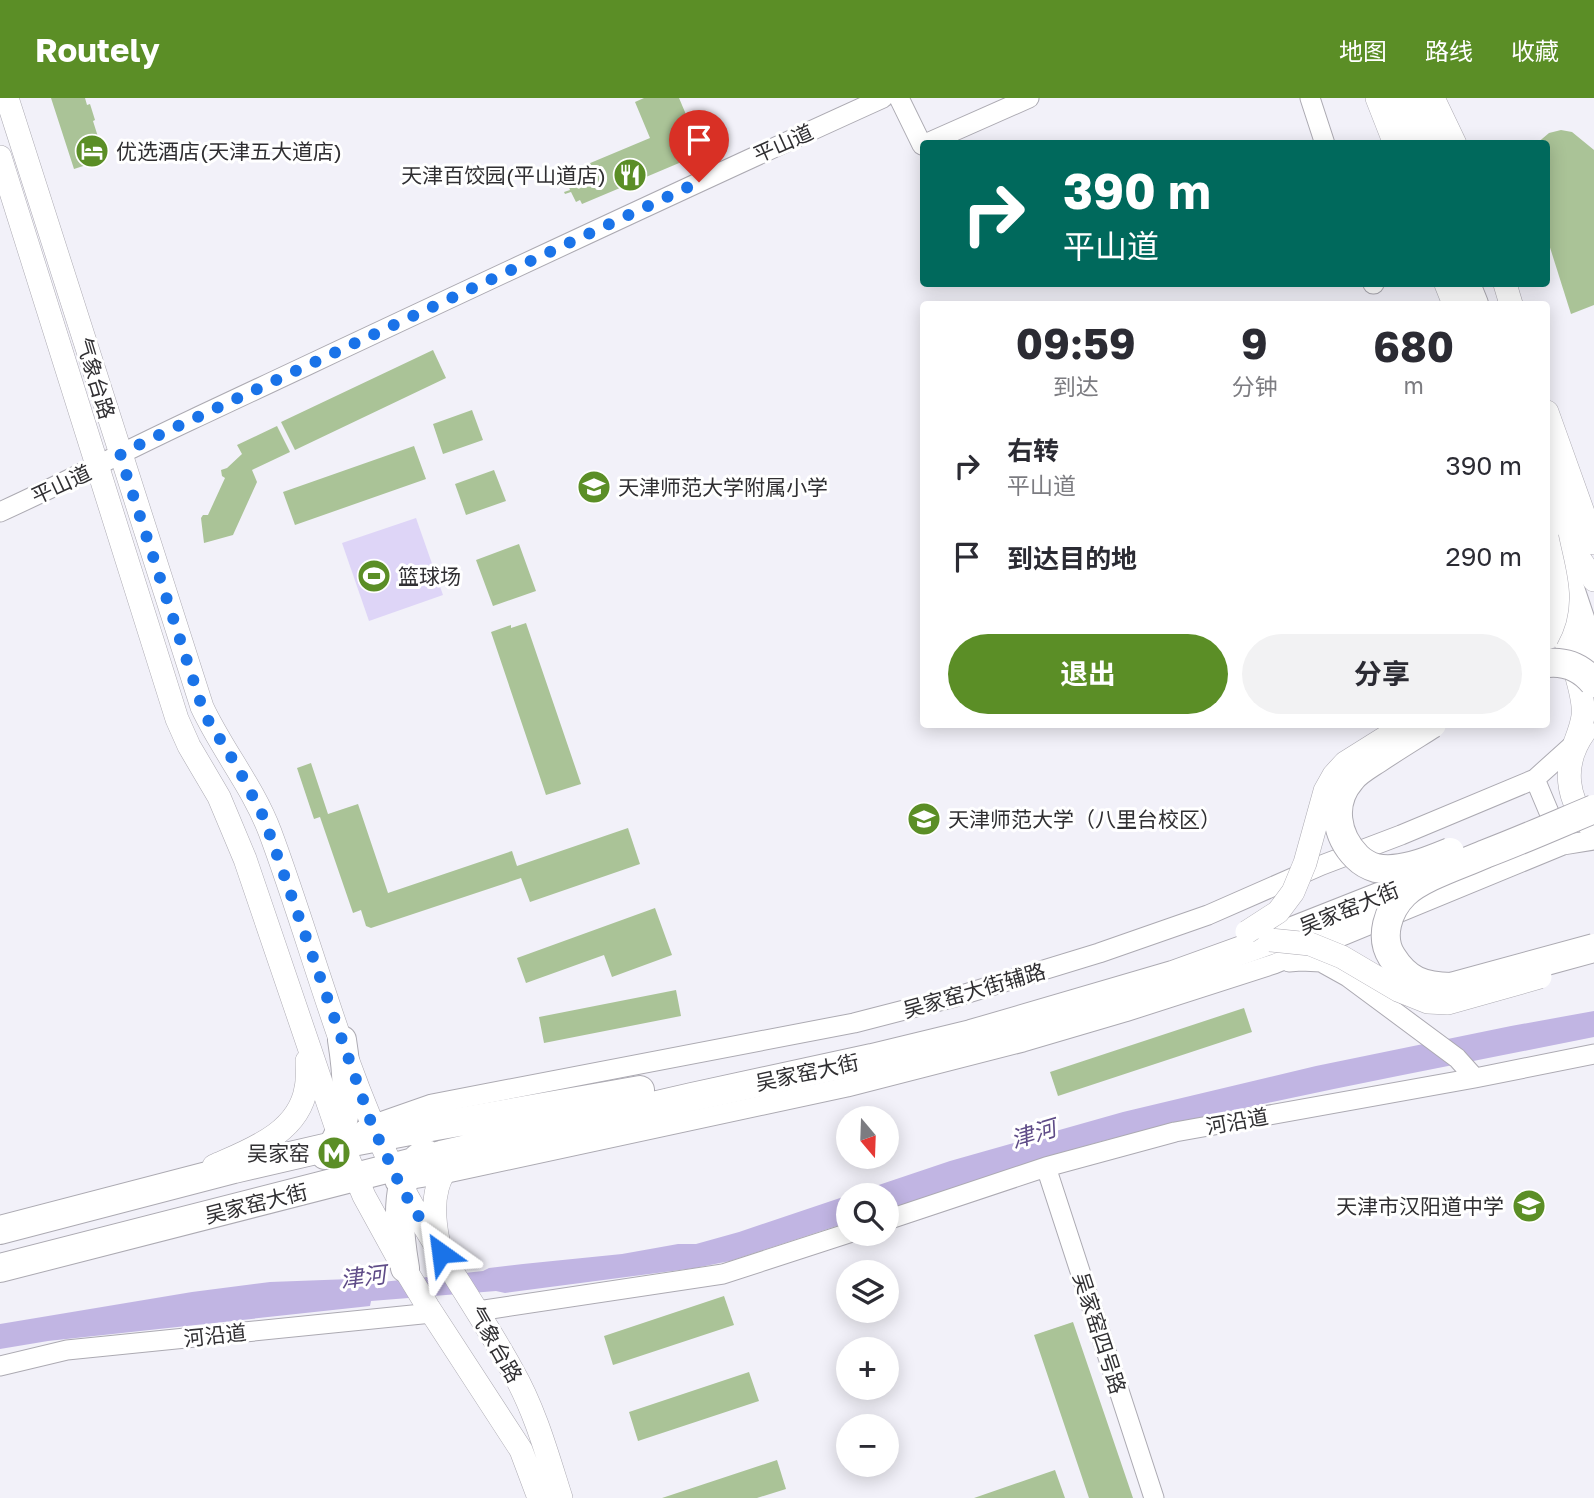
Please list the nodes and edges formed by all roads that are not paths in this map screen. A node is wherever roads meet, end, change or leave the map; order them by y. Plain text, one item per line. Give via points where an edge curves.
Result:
1 (7, 98) edge
2 (883, 98) edge
3 (900, 98) edge
4 (1029, 98) edge
5 (1310, 98) edge
6 (1377, 98) edge
7 (1397, 98) edge
8 (1420, 98) edge
9 (1433, 98) edge
10 (934, 140) edge
11 (1324, 140) edge
12 (1393, 140) edge
13 (1413, 140) edge
14 (1434, 140) edge
15 (1453, 140) edge
16 (920, 141) edge
17 (0, 157) edge
18 (1550, 423) edge
19 (120, 455) junction
20 (97, 467) junction
21 (1550, 475) edge
22 (0, 512) edge
23 (1550, 529) edge
24 (1550, 552) edge
25 (1589, 560) edge
26 (1550, 598) edge
27 (1594, 603) edge
28 (1550, 631) edge
29 (1594, 660) edge
30 (1550, 663) edge
31 (1594, 683) edge
32 (1594, 721) edge
33 (1401, 728) edge
34 (1426, 728) edge
35 (1575, 743) junction
36 (1535, 779) junction
37 (1594, 791) edge
38 (1594, 809) edge
39 (1594, 830) edge
40 (1594, 840) edge
41 (1563, 845) junction
42 (1433, 867) junction
43 (1264, 945) junction
44 (1594, 948) edge
45 (1594, 962) edge
46 (306, 1040) junction
47 (341, 1040) junction
48 (1594, 1054) edge
49 (1475, 1078) junction
50 (690, 1089) junction
51 (346, 1099) junction
52 (575, 1102) junction
53 (381, 1132) junction
54 (338, 1142) junction
55 (493, 1144) junction
56 (1046, 1167) junction
57 (408, 1171) junction
58 (443, 1174) junction
59 (356, 1177) junction
60 (173, 1185) junction
61 (261, 1201) junction
62 (899, 1216) edge
63 (0, 1230) edge
64 (836, 1237) edge
65 (441, 1253) junction
66 (0, 1268) edge
67 (405, 1268) junction
68 (474, 1306) junction
69 (430, 1310) junction
70 (0, 1366) edge
71 (539, 1498) edge
72 (561, 1498) edge
73 (1154, 1498) edge

1 - 19 main road, 气象台路
2 - 19 street, 平山道
3 - 16 street
4 - 10 street
5 - 11 street
6 - 12 main road
7 - 13 highway
8 - 14 highway
9 - 15 main road
17 - 20 main road, 气象台路
18 - 25 main road
19 - 20 street, 平山道
19 - 47 main road, 气象台路 via 202,707 267,825
20 - 22 street, 平山道
20 - 46 main road, 气象台路 via 177,719 219,797 245,859
21 - 25 highway
23 - 29 highway
24 - 28 main road, bridge via 1559,598
25 - 27 highway
26 - 35 main road via 1583,703
30 - 31 highway, bridge via 1568,664
32 - 35 main road
33 - 43 main road, bridge via 1334,775 1325,790 1305,863
34 - 42 highway, bridge via 1351,779 1338,818 1344,841 1363,862 1388,868
35 - 36 street, 吴家窑大街辅路
35 - 39 main road via 1569,782 1575,805
36 - 41 street
36 - 53 street, 吴家窑大街辅路 via 1208,915 1099,953 853,1023 432,1104
37 - 42 highway, 吴家窑大街, bridge
38 - 42 highway, 吴家窑大街, bridge
40 - 41 street
41 - 43 street
42 - 43 highway, 吴家窑大街, bridge
42 - 44 highway, bridge via 1390,913 1385,939 1401,970 1422,984 1451,987
43 - 45 main road, bridge via 1310,944 1428,1002 1448,1003
43 - 49 street via 1301,961 1321,962 1348,977 1457,1058
43 - 50 highway, 吴家窑大街 via 971,1034 872,1058
43 - 58 street via 1112,1016 1023,1042 729,1114
46 - 51 main road
46 - 54 main road, 气象台路
46 - 60 main road via 307,1088 288,1126
47 - 51 highway
47 - 53 main road, 气象台路
48 - 49 street, 河沿道
49 - 56 street, 河沿道 via 1175,1132
50 - 52 highway, 吴家窑大街
50 - 55 highway, 吴家窑大街
51 - 53 main road
51 - 54 highway
52 - 53 highway, 吴家窑大街
52 - 57 highway via 526,1122 463,1135
53 - 54 highway, 吴家窑大街
53 - 57 main road
53 - 57 main road, 气象台路
54 - 59 main road, 气象台路
54 - 60 highway, 吴家窑大街
54 - 61 highway via 296,1182
55 - 57 highway, 吴家窑大街
55 - 58 main road via 456,1158
56 - 62 street, 河沿道
56 - 73 street, 吴家窑四号路
57 - 58 street
57 - 59 highway, 吴家窑大街
57 - 65 main road, 气象台路
57 - 67 highway via 400,1205
58 - 65 main road via 434,1205
59 - 61 highway, 吴家窑大街
59 - 67 main road, 气象台路
60 - 63 highway, 吴家窑大街
61 - 66 highway, 吴家窑大街
64 - 68 street via 723,1274
65 - 68 main road, 气象台路
67 - 69 main road, 气象台路
68 - 72 main road, 气象台路 via 531,1408
69 - 70 street, 河沿道 via 67,1350
69 - 71 main road, 气象台路 via 521,1450

